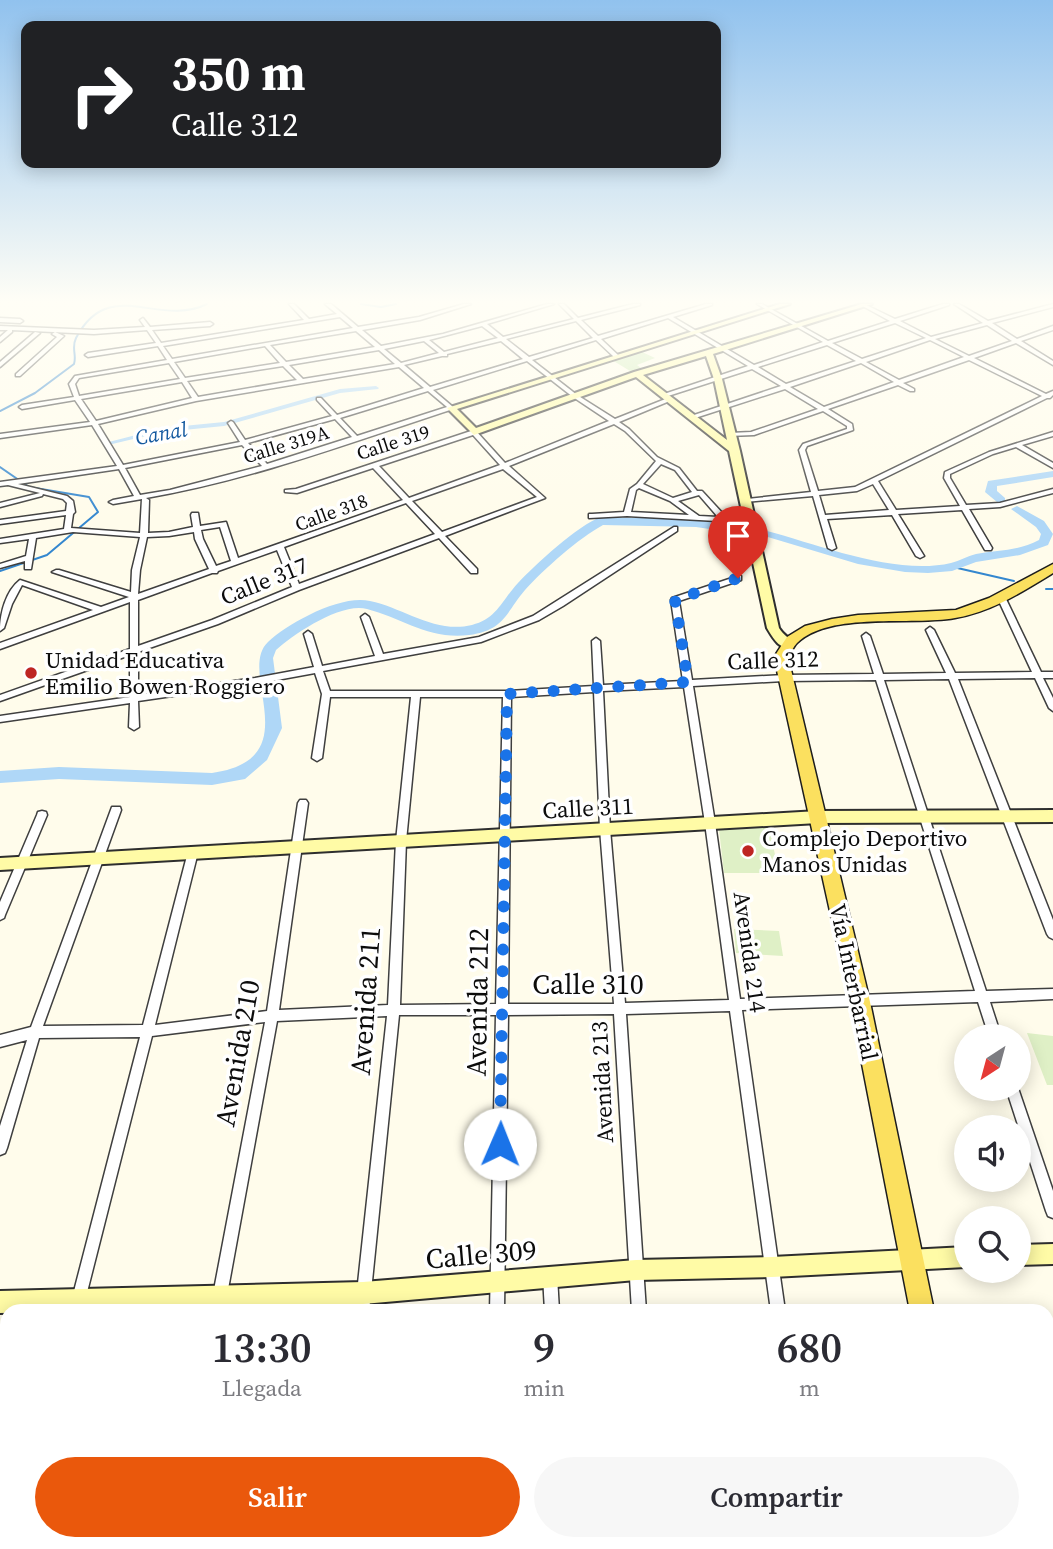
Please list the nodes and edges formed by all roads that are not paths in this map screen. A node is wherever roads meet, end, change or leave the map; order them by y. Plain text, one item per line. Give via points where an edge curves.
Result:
1 (81, 376) edge
2 (180, 376) edge
3 (211, 376) edge
4 (296, 376) edge
5 (335, 376) edge
6 (414, 376) edge
7 (467, 376) edge
8 (631, 376) edge
9 (640, 376) edge
10 (726, 376) edge
11 (772, 376) edge
12 (816, 376) edge
13 (886, 376) edge
14 (912, 376) edge
15 (1009, 376) edge
16 (550, 377) joint
17 (718, 379) junction
18 (183, 381) junction
19 (302, 382) junction
20 (896, 382) junction
21 (788, 386) junction
22 (429, 388) junction
23 (912, 390) dead end
24 (1050, 395) edge
25 (575, 396) junction
26 (668, 397) junction
27 (77, 398) junction
28 (196, 399) junction
29 (318, 399) dead end
30 (22, 407) dead end
31 (822, 407) junction
32 (451, 408) junction
33 (723, 408) junction
34 (336, 417) junction
35 (693, 418) junction
36 (611, 421) junction
37 (93, 423) junction
38 (231, 424) dead end
39 (474, 432) junction
40 (1053, 434) edge
41 (730, 435) junction
42 (0, 436) edge
43 (356, 439) junction
44 (243, 442) junction
45 (1017, 445) junction
46 (735, 451) junction
47 (660, 461) junction
48 (374, 466) junction
49 (504, 466) junction
50 (1053, 466) edge
51 (122, 467) junction
52 (266, 467) junction
53 (875, 481) junction
54 (7, 483) edge
55 (636, 487) junction
56 (287, 491) dead end
57 (1053, 491) edge
58 (695, 492) junction
59 (47, 493) junction
60 (815, 495) junction
61 (141, 498) junction
62 (672, 500) junction
63 (747, 501) junction
64 (113, 502) dead end
65 (408, 502) junction
66 (0, 505) edge
67 (964, 508) junction
68 (71, 512) junction
69 (896, 512) junction
70 (627, 514) junction
71 (194, 515) dead end
72 (592, 516) dead end
73 (695, 516) junction
74 (825, 517) junction
75 (723, 518) junction
76 (750, 520) junction
77 (0, 522) edge
78 (197, 529) junction
79 (674, 529) dead end
80 (70, 531) junction
81 (33, 535) junction
82 (144, 535) junction
83 (442, 536) junction
84 (0, 541) edge
85 (280, 547) junction
86 (832, 548) dead end
87 (988, 548) dead end
88 (920, 556) dead end
89 (236, 563) junction
90 (0, 566) edge
91 (1053, 568) edge
92 (214, 571) junction
93 (474, 571) dead end
94 (56, 572) dead end
95 (738, 578) dead end
96 (296, 588) junction
97 (134, 597) junction
98 (1002, 599) junction
99 (102, 610) junction
100 (365, 617) dead end
101 (0, 628) edge
102 (930, 630) dead end
103 (308, 634) dead end
104 (866, 636) dead end
105 (596, 641) dead end
106 (788, 644) junction
107 (0, 646) edge
108 (132, 652) junction
109 (380, 657) junction
110 (320, 668) junction
111 (1039, 675) junction
112 (1053, 675) edge
113 (879, 676) junction
114 (952, 676) junction
115 (783, 678) junction
116 (688, 682) junction
117 (597, 688) junction
118 (326, 694) junction
119 (507, 694) junction
120 (416, 695) junction
121 (0, 698) edge
122 (135, 701) junction
123 (1053, 708) edge
124 (0, 719) edge
125 (134, 727) dead end
126 (317, 758) dead end
127 (303, 803) dead end
128 (116, 810) dead end
129 (41, 816) dead end
130 (1053, 816) edge
131 (818, 817) junction
132 (1009, 817) junction
133 (925, 818) junction
134 (710, 823) junction
135 (606, 830) junction
136 (505, 836) junction
137 (401, 841) junction
138 (297, 848) junction
139 (193, 852) junction
140 (99, 858) junction
141 (22, 862) junction
142 (0, 864) edge
143 (0, 915) edge
144 (1053, 934) edge
145 (1053, 994) edge
146 (982, 997) junction
147 (860, 1002) junction
148 (734, 1005) junction
149 (504, 1009) junction
150 (621, 1009) junction
151 (394, 1010) junction
152 (272, 1016) junction
153 (991, 1024) edge
154 (148, 1031) junction
155 (35, 1032) junction
156 (0, 1041) edge
157 (1016, 1101) edge
158 (0, 1148) edge
159 (1053, 1211) edge
160 (1053, 1254) edge
161 (1031, 1255) edge
162 (954, 1257) edge
163 (911, 1259) junction
164 (772, 1267) junction
165 (636, 1270) junction
166 (550, 1276) junction
167 (497, 1280) junction
168 (0, 1302) edge
169 (363, 1302) edge
170 (219, 1303) edge
171 (38, 1304) edge
172 (78, 1304) edge
173 (172, 1304) edge
174 (497, 1304) edge
175 (551, 1304) edge
176 (638, 1304) edge
177 (777, 1304) edge
178 (921, 1304) edge

1 - 27 street via 72,384
2 - 18 street
3 - 18 street
4 - 19 street
5 - 19 street
6 - 22 street
7 - 22 street
8 - 25 street, Calle 319
9 - 26 street
10 - 17 street, Calle 318
11 - 21 street
12 - 21 street
13 - 20 street
14 - 20 street
15 - 24 street
16 - 25 street
16 - 32 street, Calle 319A
17 - 26 street, Calle 318
17 - 33 street
18 - 27 street
18 - 28 street
19 - 28 street
20 - 23 street
20 - 31 street
21 - 31 street
21 - 33 street
22 - 32 street
22 - 34 street
24 - 53 street
25 - 36 street
25 - 39 street, Calle 319
26 - 35 street
26 - 36 street, Calle 318
27 - 30 street
27 - 37 street
28 - 37 street
29 - 34 street
31 - 41 street via 752,433
31 - 60 street via 850,425 850,430 802,450
32 - 39 street
32 - 43 street, Calle 319A
33 - 35 street
33 - 41 street
34 - 43 street
34 - 44 street
35 - 46 street
36 - 47 street
36 - 49 street, Calle 318
37 - 42 street
37 - 51 street
38 - 44 street
39 - 48 street, Calle 319
39 - 49 street
40 - 45 street
41 - 46 street
43 - 52 street, Calle 319A
44 - 51 street
44 - 52 street
45 - 50 street
45 - 67 street via 947,473
46 - 63 street
47 - 55 street
47 - 58 street via 677,469
48 - 56 street, Calle 319
48 - 65 street
49 - 65 street, Calle 318
49 - 83 street, Calle 317 via 541,498
51 - 54 street
51 - 61 street
52 - 61 street, Calle 319A
53 - 60 street via 849,491
53 - 69 street
54 - 59 street
55 - 62 street
55 - 70 street
57 - 67 street via 1000,505
58 - 62 street
58 - 75 street via 705,494
59 - 66 street
59 - 68 street via 65,497 71,502
60 - 63 street
60 - 74 street
61 - 64 street, Calle 319A
61 - 82 street
62 - 73 street
63 - 76 street
65 - 83 street
65 - 85 street, Calle 318
67 - 69 street
67 - 87 street
68 - 77 street
68 - 80 street
69 - 74 street
69 - 88 street
70 - 72 street
70 - 73 street
71 - 78 street
73 - 75 street
74 - 86 street
75 - 76 street
76 - 106 street via 773,628
78 - 82 street
78 - 89 street via 223,524
78 - 92 street
79 - 109 street via 537,618 481,639
80 - 81 street
80 - 82 street
81 - 84 street
81 - 90 street via 29,561
82 - 97 street
83 - 93 street
83 - 96 street, Calle 317
85 - 89 street, Calle 318
85 - 96 street
89 - 92 street, Calle 318
91 - 98 main road
92 - 97 street, Calle 318
94 - 97 street
95 - 116 street, Avenida 214 via 675,600
96 - 108 street, Calle 317
97 - 99 street, Calle 318
97 - 108 street
98 - 106 main road via 934,618 829,623
98 - 111 street
99 - 101 street via 20,582
99 - 107 street, Calle 318
100 - 109 street
102 - 114 street
103 - 110 street
104 - 113 street
105 - 117 street, Avenida 213
106 - 115 main road, Vía Interbarrial via 781,657
108 - 121 street, Calle 317
108 - 122 street
109 - 110 street
110 - 118 street
110 - 122 street
111 - 112 street, Calle 312
111 - 114 street, Calle 312
111 - 123 street
113 - 114 street, Calle 312
113 - 115 street, Calle 312
113 - 133 street
114 - 132 street
115 - 116 street, Calle 312
115 - 131 main road, Vía Interbarrial
116 - 117 street, Calle 312
116 - 134 street, Avenida 214
117 - 119 street, Calle 312
117 - 135 street, Avenida 213
118 - 120 street, Calle 312
118 - 126 street
119 - 120 street, Calle 312
119 - 136 street, Avenida 212
120 - 137 street, Avenida 211
122 - 124 street
122 - 125 street
127 - 138 street, Avenida 210
128 - 140 street
129 - 141 street
130 - 132 street, Calle 311
131 - 133 street, Calle 311
131 - 134 street, Calle 311
131 - 147 main road, Vía Interbarrial
132 - 133 street, Calle 311
132 - 144 street
133 - 146 street
134 - 135 street, Calle 311
134 - 148 street, Avenida 214
135 - 136 street, Calle 311
135 - 150 street, Avenida 213
136 - 137 street, Calle 311
136 - 149 street, Avenida 212
137 - 138 street, Calle 311
137 - 151 street, Avenida 211
138 - 139 street, Calle 311
138 - 152 street, Avenida 210
139 - 140 street, Calle 311
139 - 154 street
140 - 141 street, Calle 311
140 - 155 street
141 - 142 street, Calle 311
141 - 143 street
145 - 146 street, Calle 310
146 - 147 street, Calle 310
146 - 153 street
147 - 148 street, Calle 310
147 - 163 main road, Vía Interbarrial
148 - 150 street, Calle 310
148 - 164 street, Avenida 214
149 - 150 street, Calle 310
149 - 151 street, Calle 310
149 - 167 street, Avenida 212
150 - 165 street, Avenida 213
151 - 152 street, Calle 310
151 - 169 street, Avenida 211
152 - 154 street, Calle 310
152 - 170 street, Avenida 210
154 - 155 street, Calle 310
154 - 172 street
155 - 156 street, Calle 310
155 - 158 street
157 - 159 street
160 - 161 street
162 - 163 street, Calle 309
163 - 164 street, Calle 309
163 - 178 main road, Vía Interbarrial
164 - 165 street, Calle 309
164 - 177 street, Avenida 214
165 - 166 street, Calle 309
165 - 176 street, Avenida 213
166 - 167 street, Calle 309
166 - 175 street
167 - 169 street, Calle 309
167 - 174 street, Avenida 212
168 - 171 street, Calle 309
169 - 170 street, Calle 309
170 - 173 street, Calle 309

